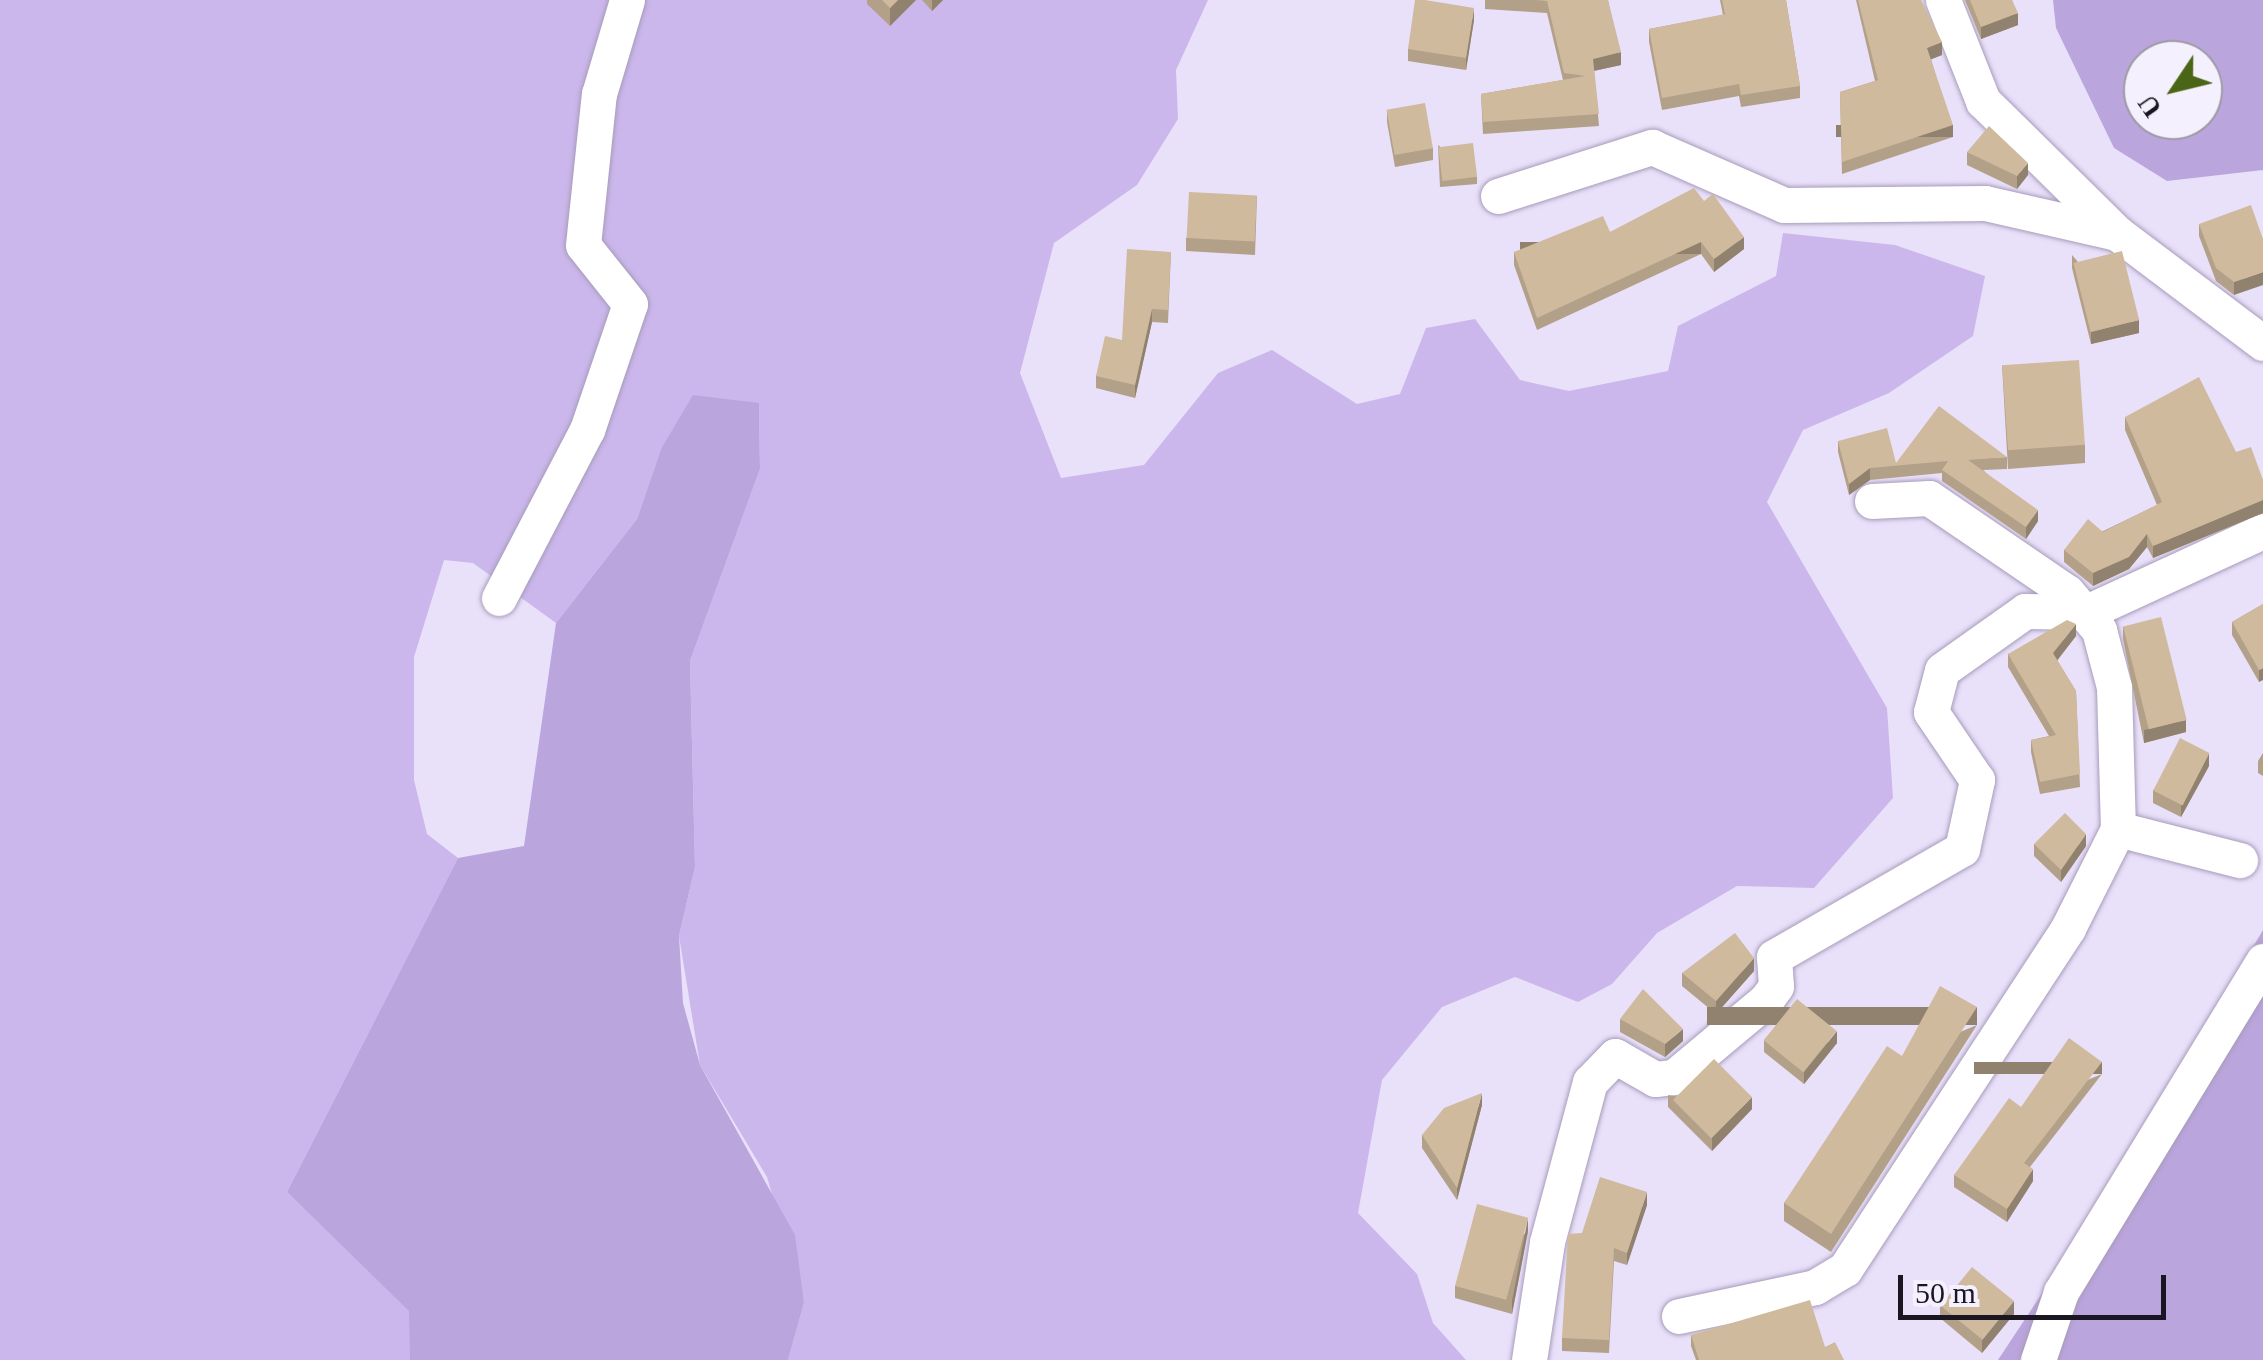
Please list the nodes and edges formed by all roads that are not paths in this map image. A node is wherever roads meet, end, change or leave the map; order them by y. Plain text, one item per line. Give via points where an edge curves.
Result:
1 (626, 0) edge
2 (1942, 0) edge
3 (1498, 196) dead end
4 (2116, 233) junction
5 (2263, 343) edge
6 (1872, 501) dead end
7 (2263, 531) edge
8 (499, 598) dead end
9 (2087, 612) junction
10 (2118, 829) junction
11 (2240, 860) dead end
12 (2263, 962) edge
13 (1679, 1316) dead end
14 (1529, 1360) edge
15 (2038, 1360) edge

1 - 8 street via 599,94 584,245 630,304 588,430
2 - 4 street via 1983,102
3 - 4 street via 1652,148 1784,205 1986,203
4 - 5 street
6 - 9 street via 1928,498
7 - 9 street
9 - 10 street via 2114,687
9 - 14 street via 2025,611 1942,670 1931,712 1977,780 1962,849 1774,956 1776,986 1766,1000 1674,1077 1655,1080 1615,1056 1590,1082 1567,1152
10 - 11 street
10 - 13 street via 2068,928 1844,1269 1814,1288
12 - 15 street via 2060,1292

